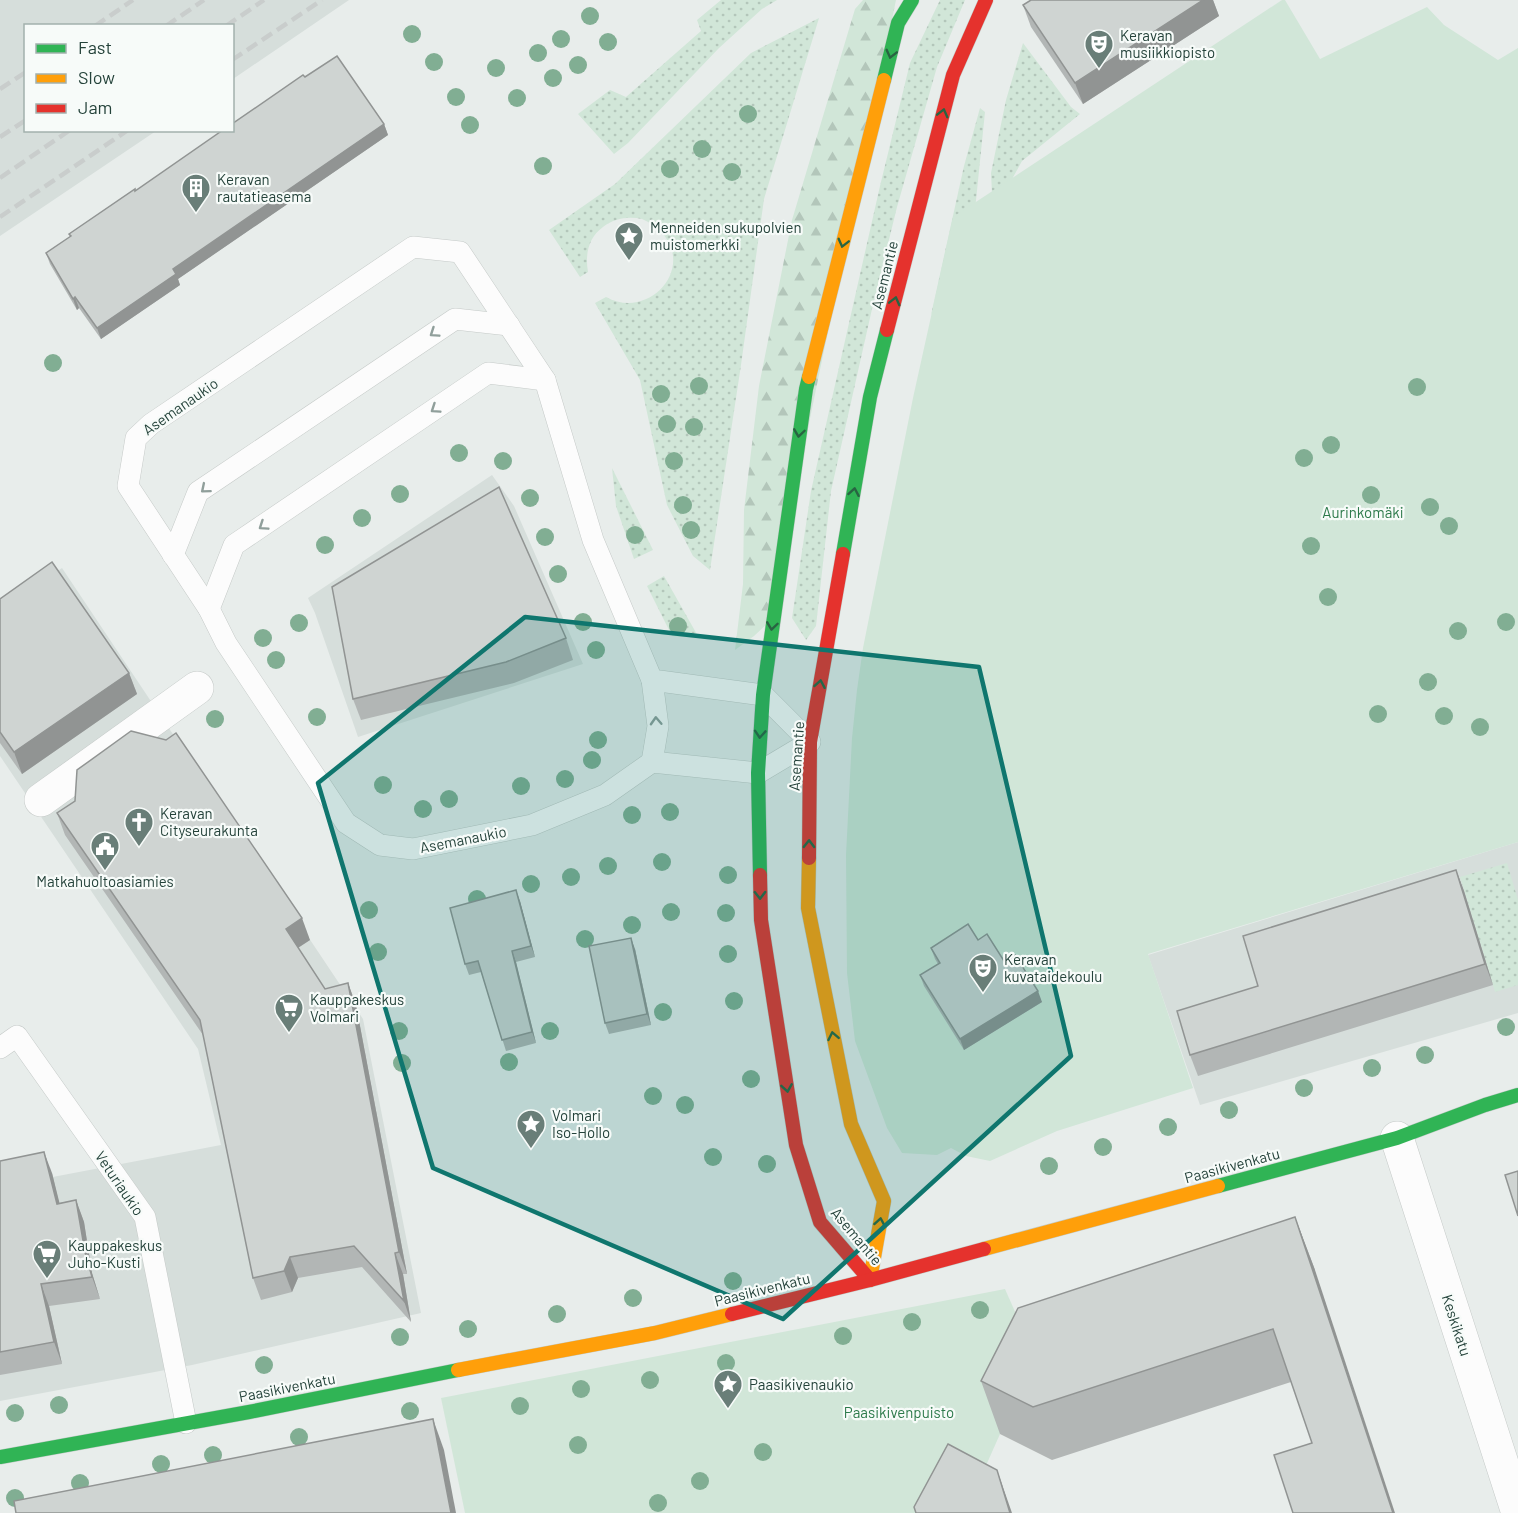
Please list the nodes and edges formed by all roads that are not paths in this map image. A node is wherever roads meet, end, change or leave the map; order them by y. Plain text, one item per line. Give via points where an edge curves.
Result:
1 (912, 0) edge
2 (986, 0) edge
3 (509, 325) junction
4 (545, 380) junction
5 (173, 555) junction
6 (209, 609) junction
7 (652, 680) junction
8 (197, 688) dead end
9 (763, 695) junction
10 (810, 742) junction
11 (652, 762) junction
12 (758, 773) junction
13 (41, 800) dead end
14 (0, 1048) edge
15 (1518, 1095) edge
16 (1397, 1138) junction
17 (870, 1280) junction
18 (186, 1423) junction
19 (0, 1457) edge
20 (1518, 1513) edge

1 -> 9 street, Asemantie via 898,23 806,389
10 -> 2 street, Asemantie via 870,397 953,75
3 - 4 lane, Asemanaukio
3 -> 5 lane via 455,320 198,492
3 - 5 lane, Asemanaukio via 460,252 413,247 151,424 136,438 128,486
4 -> 6 lane via 488,374 234,545
4 - 7 lane, Asemanaukio via 593,540
5 - 6 lane, Asemanaukio
6 - 11 lane, Asemanaukio via 226,643 346,823 380,845 413,849 532,825 605,795
7 - 9 lane
11 -> 7 lane, Asemanaukio via 657,726
8 - 13 street
9 - 10 lane
9 -> 12 street, Asemantie
10 - 12 lane
17 -> 10 street, Asemantie via 884,1201 851,1124 808,908
11 - 12 lane
12 -> 17 street, Asemantie via 761,920 796,1145 820,1222
14 - 18 lane, Veturiaukio via 18,1036 145,1217
15 - 16 street, Paasikivenkatu
16 - 17 street, Paasikivenkatu
16 - 20 street, Keskikatu
17 - 18 street, Paasikivenkatu via 656,1333
18 - 19 street, Paasikivenkatu

